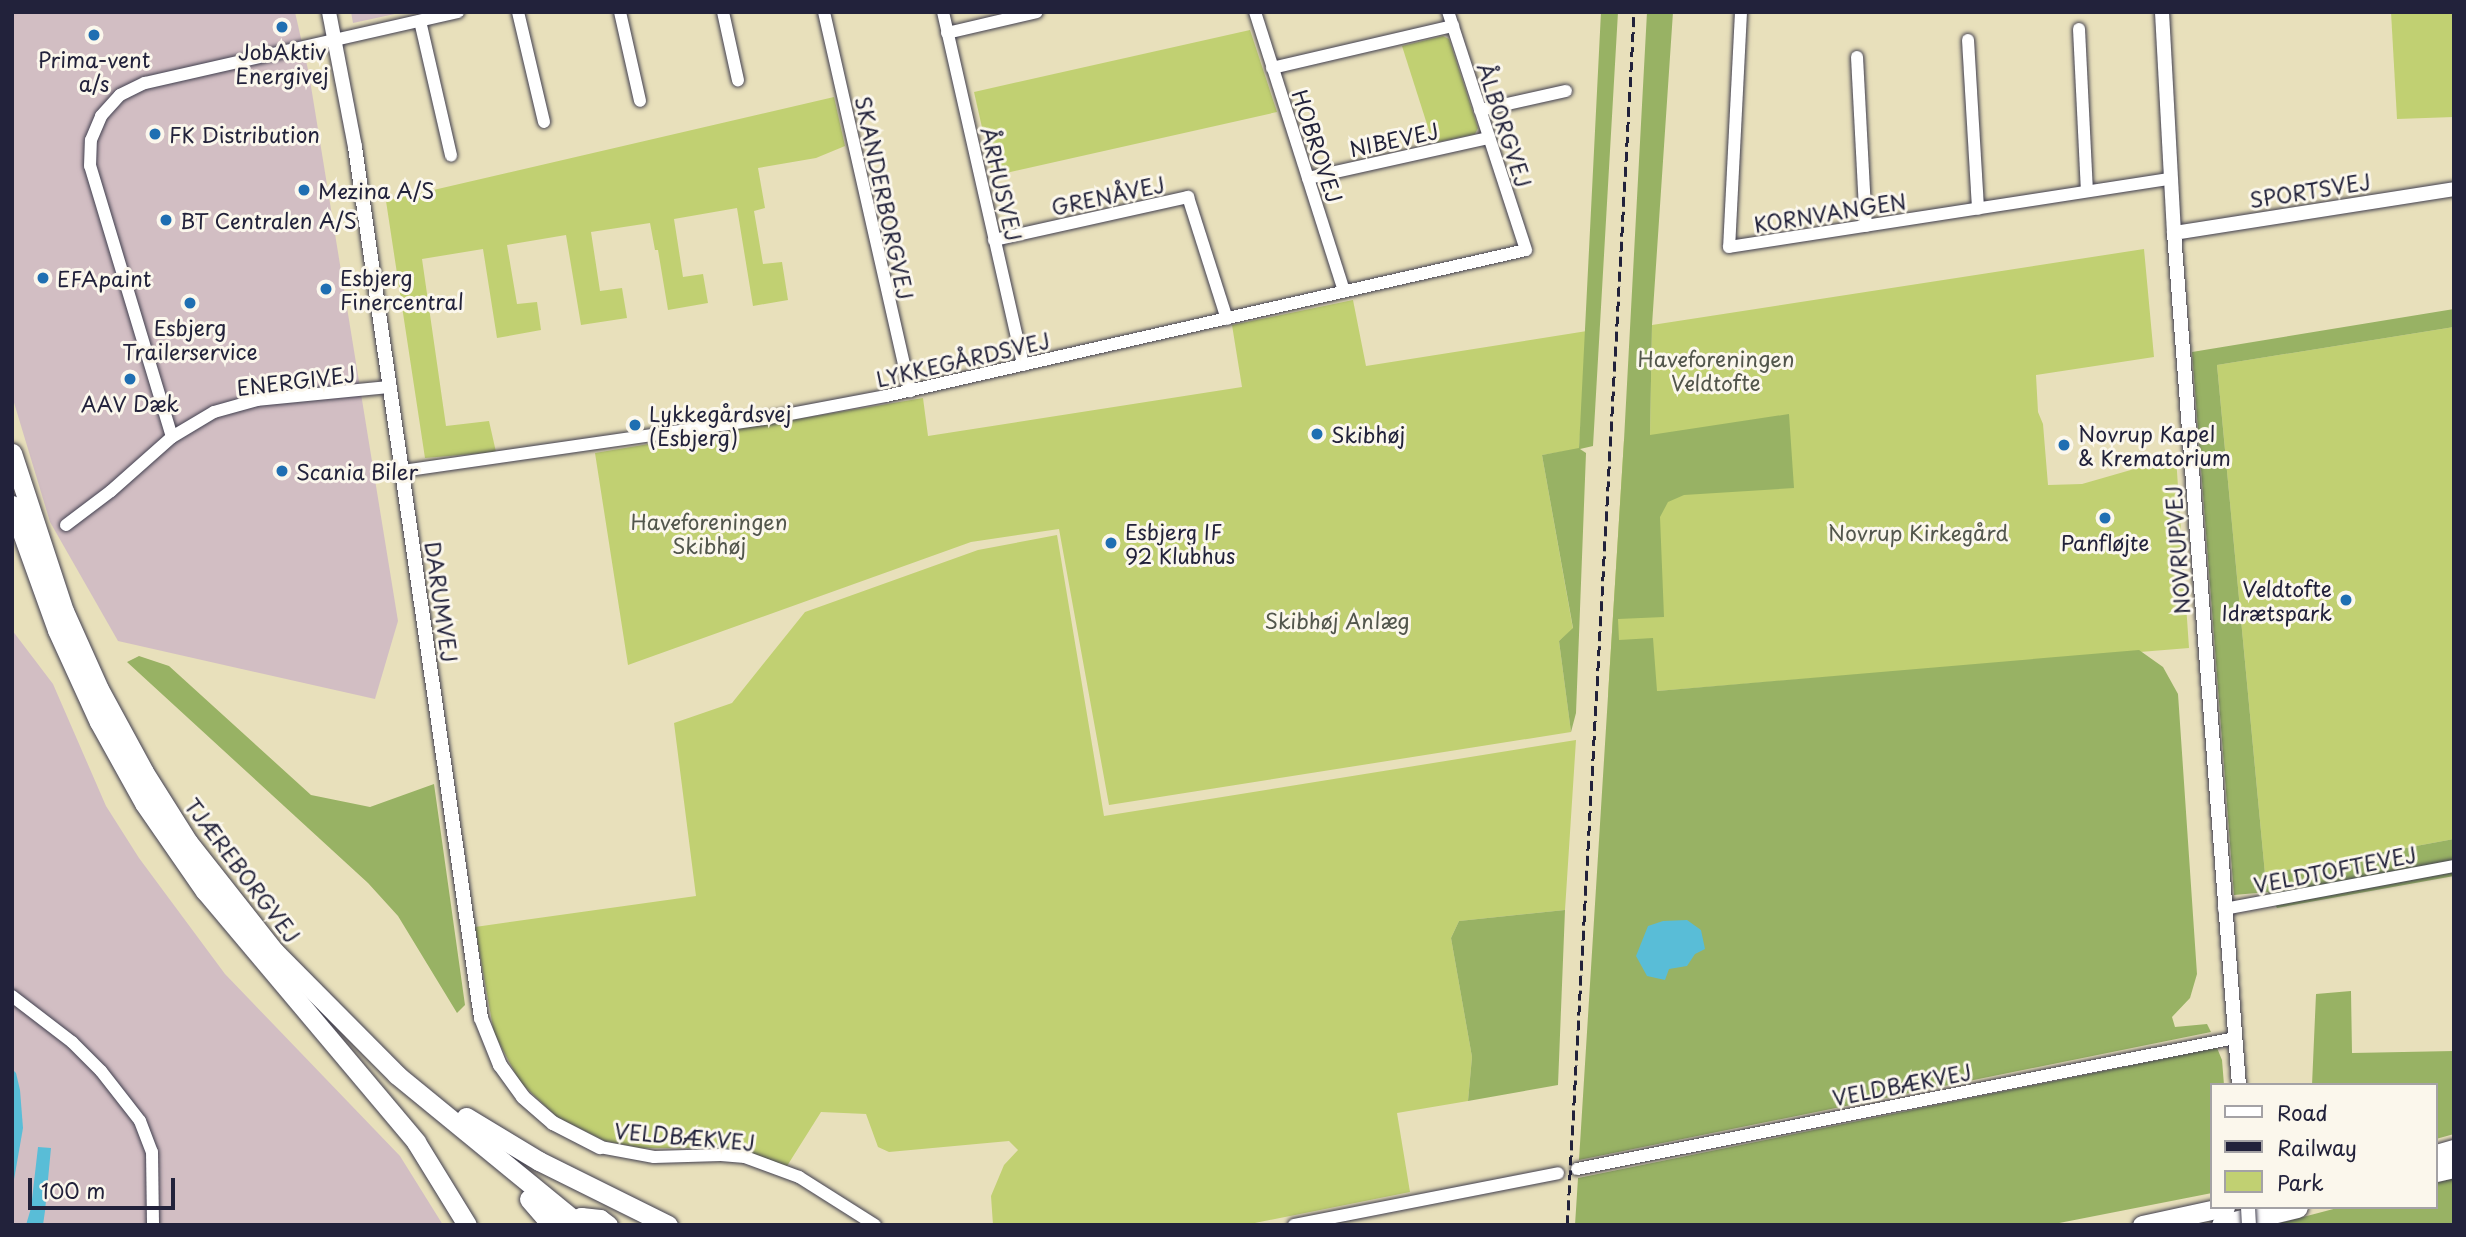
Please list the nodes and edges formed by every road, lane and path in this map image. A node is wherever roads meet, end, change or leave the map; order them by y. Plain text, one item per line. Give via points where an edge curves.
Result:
1 (328, 12) edge
2 (458, 12) edge
3 (518, 12) edge
4 (620, 12) edge
5 (723, 12) edge
6 (824, 12) edge
7 (943, 12) edge
8 (1037, 12) edge
9 (1255, 12) edge
10 (1448, 12) edge
11 (1741, 12) edge
12 (2162, 12) edge
13 (420, 21) junction
14 (1453, 26) junction
15 (2079, 29) dead end
16 (947, 33) junction
17 (335, 40) junction
18 (1968, 40) dead end
19 (1857, 57) dead end
20 (1272, 68) junction
21 (738, 80) dead end
22 (1566, 91) dead end
23 (640, 101) dead end
24 (1480, 110) junction
25 (544, 122) dead end
26 (1489, 138) junction
27 (451, 155) dead end
28 (1308, 178) junction
29 (2170, 179) junction
30 (2454, 189) edge
31 (2087, 191) junction
32 (1978, 209) junction
33 (1866, 226) junction
34 (2174, 233) junction
35 (994, 240) junction
36 (1526, 250) joint
37 (1344, 291) junction
38 (1227, 319) junction
39 (1023, 365) junction
40 (390, 387) junction
41 (910, 391) junction
42 (172, 437) junction
43 (12, 453) edge
44 (402, 471) junction
45 (12, 505) edge
46 (66, 525) dead end
47 (2454, 866) edge
48 (2224, 909) junction
49 (277, 980) junction
50 (12, 996) edge
51 (2235, 1038) junction
52 (374, 1051) junction
53 (2239, 1083) edge
54 (600, 1147) joint
55 (1577, 1169) dead end
56 (1558, 1173) dead end
57 (2216, 1209) edge
58 (2289, 1209) edge
59 (568, 1222) edge
60 (153, 1225) edge
61 (467, 1225) edge
62 (552, 1225) edge
63 (608, 1225) edge
64 (668, 1225) edge
65 (876, 1225) edge
66 (1294, 1225) edge
67 (2142, 1225) edge
68 (2222, 1225) edge

1 - 17 street, DARUMVEJ
2 - 13 street
3 - 25 street
4 - 23 street
5 - 21 street
6 - 41 street, SKANDERBORGVEJ
7 - 16 street, ÅRHUSVEJ
8 - 16 street
9 - 20 street, HOBROVEJ
10 - 14 street, ÅLBORGVEJ
11 - 33 street, KORNVANGEN via 1728,247
12 - 29 street, NOVRUPVEJ
13 - 17 street
13 - 27 street
14 - 20 street
14 - 24 street, ÅLBORGVEJ
15 - 31 street
16 - 35 street, ÅRHUSVEJ
17 - 40 street, DARUMVEJ
17 - 42 street via 145,83 120,95 95,128 90,166
18 - 32 street
19 - 33 street
20 - 28 street, HOBROVEJ
22 - 24 street
24 - 26 street, ÅLBORGVEJ
26 - 28 street, NIBEVEJ
26 - 36 street, ÅLBORGVEJ
28 - 37 street, HOBROVEJ
29 - 31 street, KORNVANGEN
29 - 34 street, NOVRUPVEJ
30 - 34 street, SPORTSVEJ
31 - 32 street, KORNVANGEN
32 - 33 street, KORNVANGEN
34 - 48 street, NOVRUPVEJ
35 - 38 street, GRENÅVEJ via 1188,197
35 - 39 street, ÅRHUSVEJ
36 - 37 street, LYKKEGÅRDSVEJ
37 - 38 street, LYKKEGÅRDSVEJ
38 - 39 street, LYKKEGÅRDSVEJ
39 - 41 street, LYKKEGÅRDSVEJ
40 - 42 street, ENERGIVEJ via 257,400 214,412
40 - 44 street, DARUMVEJ
41 - 44 street, LYKKEGÅRDSVEJ via 764,419
42 - 46 street, ENERGIVEJ
43 - 52 highway, TJÆREBORGVEJ via 64,611 144,772 232,900 305,984
44 - 54 street, DARUMVEJ via 484,1027 500,1065 530,1104 566,1132
45 - 49 highway, TJÆREBORGVEJ via 57,630 112,745 205,891
47 - 48 street, VELDTOFTEVEJ
48 - 51 street, NOVRUPVEJ
49 - 61 highway, TJÆREBORGVEJ via 416,1142
49 - 62 highway, TJÆREBORGVEJ via 389,1083 529,1199
50 - 60 street via 82,1052 139,1121 152,1152
51 - 53 street, NOVRUPVEJ
51 - 55 street, VELDBÆKVEJ
52 - 59 highway, TJÆREBORGVEJ
52 - 64 highway via 486,1131
54 - 65 street, VELDBÆKVEJ via 654,1157 745,1157 799,1177
56 - 66 street
57 - 67 highway
58 - 68 highway
59 - 63 highway via 591,1217

